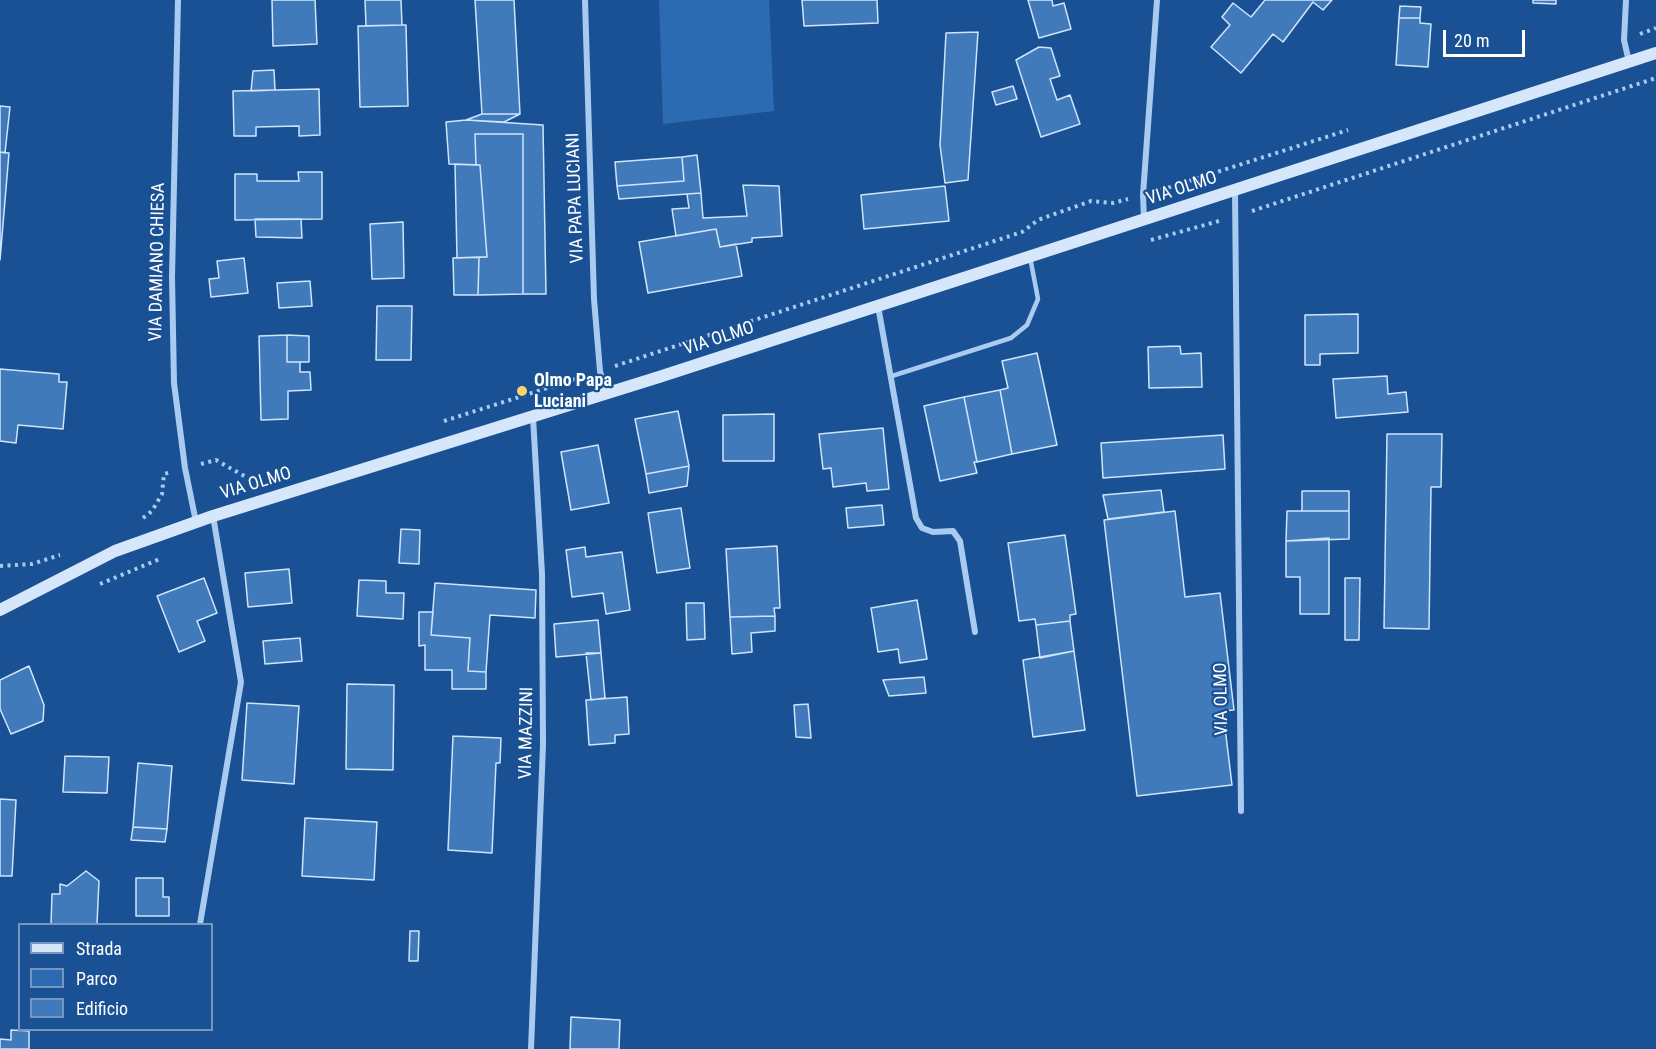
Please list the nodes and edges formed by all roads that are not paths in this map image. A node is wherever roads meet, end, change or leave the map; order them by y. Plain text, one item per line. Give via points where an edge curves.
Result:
1 (178, 0) edge
2 (585, 0) edge
3 (1157, 0) edge
4 (1626, 0) edge
5 (1656, 53) edge
6 (1629, 62) junction
7 (1235, 191) junction
8 (1144, 220) junction
9 (1029, 257) junction
10 (878, 306) junction
11 (892, 376) junction
12 (606, 393) junction
13 (533, 417) junction
14 (213, 516) junction
15 (196, 522) junction
16 (0, 610) edge
17 (975, 632) dead end
18 (1241, 811) dead end
19 (200, 923) edge
20 (531, 1049) edge

1 - 15 street, VIA DAMIANO CHIESA via 172,277 174,383
2 - 12 street, VIA PAPA LUCIANI via 594,299 600,371
3 - 8 street
4 - 6 street via 1624,40
5 - 6 street, VIA OLMO
6 - 7 street, VIA OLMO
7 - 8 street, VIA OLMO
7 - 18 street, VIA OLMO
8 - 9 street, VIA OLMO
9 - 10 street, VIA OLMO
9 - 11 lane via 1038,299 1027,325 1011,338
10 - 11 street
10 - 12 street, VIA OLMO
11 - 17 street via 916,518 922,528 953,531 960,541
12 - 13 street, VIA OLMO
13 - 14 street, VIA OLMO
13 - 20 street, VIA MAZZINI via 542,574 543,745
14 - 15 street, VIA OLMO
14 - 19 street, VIA OLMO via 241,682
15 - 16 street, VIA OLMO via 114,551

